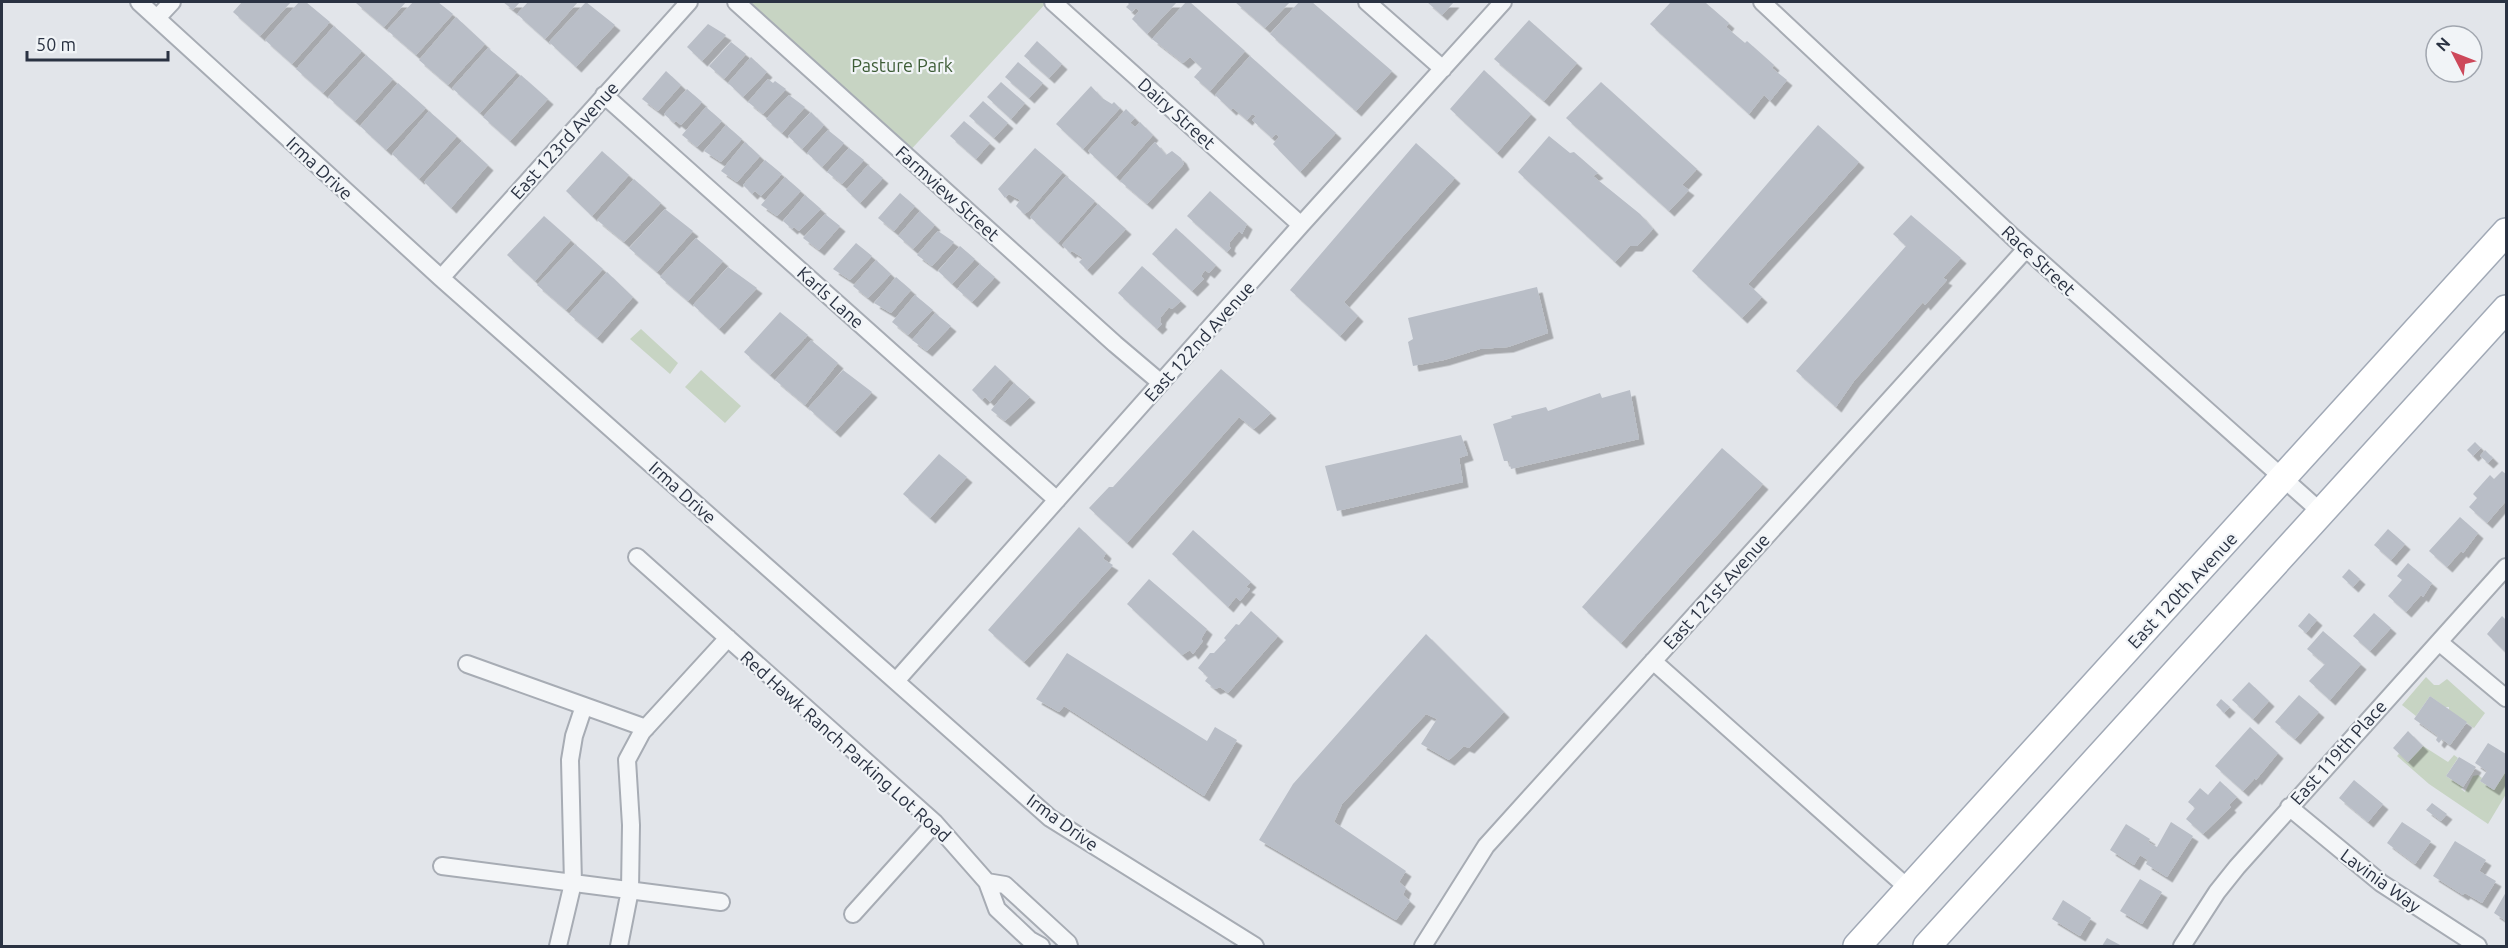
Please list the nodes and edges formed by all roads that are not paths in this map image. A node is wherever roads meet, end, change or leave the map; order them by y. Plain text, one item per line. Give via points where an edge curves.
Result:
1 (139, 2) edge
2 (172, 2) edge
3 (689, 2) edge
4 (736, 2) edge
5 (1053, 2) edge
6 (1368, 2) edge
7 (1503, 2) edge
8 (1762, 2) edge
9 (157, 18) junction
10 (1443, 69) junction
11 (604, 95) junction
12 (1301, 225) junction
13 (2506, 232) edge
14 (2026, 249) junction
15 (441, 279) junction
16 (2506, 309) edge
17 (1161, 383) junction
18 (2284, 478) junction
19 (1057, 500) junction
20 (2321, 512) junction
21 (637, 557) dead end
22 (2506, 567) edge
23 (728, 638) junction
24 (2439, 642) junction
25 (1653, 661) junction
26 (467, 664) dead end
27 (896, 681) junction
28 (2506, 698) edge
29 (584, 706) junction
30 (646, 728) junction
31 (2289, 807) junction
32 (934, 823) junction
33 (442, 866) dead end
34 (987, 882) junction
35 (573, 883) junction
36 (1908, 888) junction
37 (630, 890) junction
38 (721, 902) dead end
39 (853, 914) dead end
40 (558, 946) edge
41 (619, 946) edge
42 (1041, 946) edge
43 (1069, 946) edge
44 (1255, 946) edge
45 (1423, 946) edge
46 (1857, 946) edge
47 (1927, 946) edge
48 (2182, 946) edge
49 (2478, 946) edge

1 - 9 street, Irma Drive
2 - 9 street
3 - 11 street, East 123rd Avenue
4 - 17 street, Farmview Street
5 - 12 street, Dairy Street
6 - 10 street
7 - 10 street, East 122nd Avenue
8 - 14 street, Race Street
9 - 15 street, Irma Drive
10 - 12 street, East 122nd Avenue
11 - 15 street, East 123rd Avenue
11 - 19 street, Karls Lane
12 - 17 street, East 122nd Avenue
13 - 18 main road, East 120th Avenue
14 - 18 street, Race Street
14 - 25 street, East 121st Avenue
15 - 27 street, Irma Drive
16 - 20 main road
17 - 19 street, East 122nd Avenue
18 - 20 street, Race Street
18 - 36 main road, East 120th Avenue
19 - 27 street, East 122nd Avenue
20 - 47 main road
21 - 23 street, Red Hawk Ranch Parking Lot Road
22 - 24 street, East 119th Place
23 - 30 street, Red Hawk Ranch Parking Lot Road
23 - 32 street, Red Hawk Ranch Parking Lot Road
24 - 28 street
24 - 31 street, East 119th Place
25 - 36 street
25 - 45 street, East 121st Avenue via 1486,846
26 - 29 street
27 - 44 street, Irma Drive via 1050,818
29 - 30 street
29 - 35 street via 570,760
30 - 37 street, Red Hawk Ranch Parking Lot Road via 627,760
31 - 48 street, East 119th Place via 2217,892
31 - 49 street, Lavinia Way via 2381,883
32 - 34 street, Red Hawk Ranch Parking Lot Road
32 - 39 street
33 - 35 street
34 - 42 street, Red Hawk Ranch Parking Lot Road via 997,909
34 - 43 street, Red Hawk Ranch Parking Lot Road via 1005,885
35 - 37 street
35 - 40 street
36 - 46 main road, East 120th Avenue
37 - 38 street
37 - 41 street, Red Hawk Ranch Parking Lot Road

